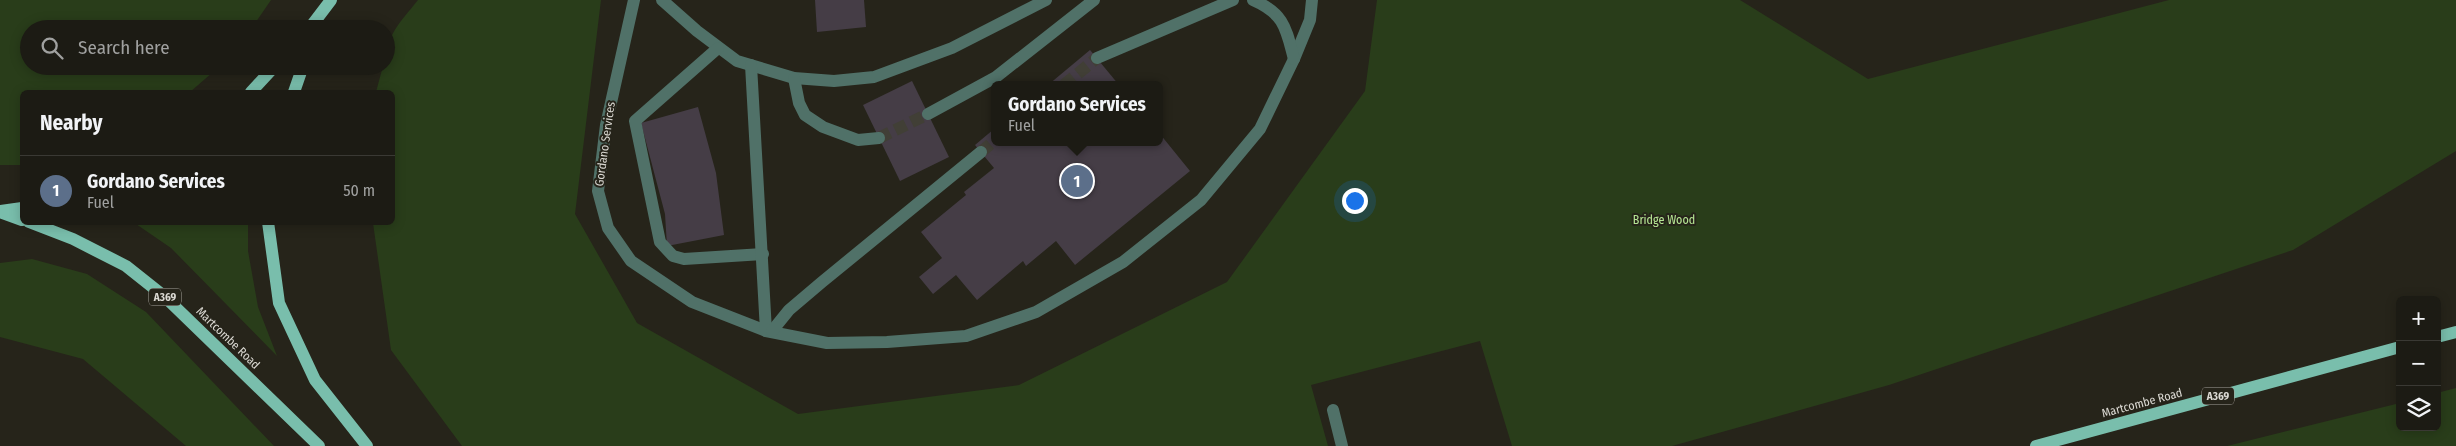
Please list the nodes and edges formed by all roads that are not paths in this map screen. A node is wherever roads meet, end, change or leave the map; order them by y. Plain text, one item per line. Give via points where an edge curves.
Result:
1 (331, 0) edge
2 (634, 0) edge
3 (662, 0) edge
4 (1046, 0) edge
5 (1094, 0) edge
6 (1233, 0) edge
7 (1253, 0) edge
8 (1312, 0) edge
9 (320, 16) junction
10 (317, 20) edge
11 (319, 20) edge
12 (718, 48) junction
13 (1097, 58) tunnel mouth
14 (1294, 59) junction
15 (751, 65) junction
16 (267, 75) edge
17 (300, 75) edge
18 (794, 78) junction
19 (253, 90) edge
20 (295, 90) edge
21 (928, 114) tunnel mouth
22 (879, 138) tunnel mouth
23 (981, 152) tunnel mouth
24 (20, 208) edge
25 (0, 212) edge
26 (20, 219) edge
27 (37, 225) edge
28 (268, 225) edge
29 (763, 254) junction
30 (769, 331) junction
31 (2456, 332) edge
32 (2441, 336) edge
33 (2396, 348) edge
34 (1333, 410) dead end
35 (319, 446) edge
36 (367, 446) edge
37 (1342, 446) edge
38 (2036, 446) edge

1 - 9 main road
2 - 30 lane, Gordano Services via 606,125 599,182 598,191 608,228 631,261 692,302
3 - 12 lane
4 - 18 lane via 952,48 874,78 834,81
5 - 21 lane via 996,77
6 - 13 lane
7 - 14 lane via 1267,6 1285,25
8 - 14 lane, Gordano Services via 1310,20
9 - 10 main road
9 - 11 main road
12 - 15 lane via 737,61
12 - 29 lane via 635,121 660,242 673,256 684,259
14 - 30 lane, Gordano Services via 1260,129 1201,200 1123,262 1036,312 966,336 887,342 827,343
15 - 18 lane
15 - 29 lane
16 - 19 main road
17 - 20 main road
18 - 22 lane via 798,103 805,115 823,127 858,140
23 - 30 lane via 822,282
24 - 25 main road
25 - 26 main road
27 - 35 main road, Martcombe Road / A369 via 73,238 126,266 165,297
28 - 36 main road via 279,303 315,380
29 - 30 lane
31 - 32 main road
33 - 38 main road, Martcombe Road / A369
34 - 37 lane

